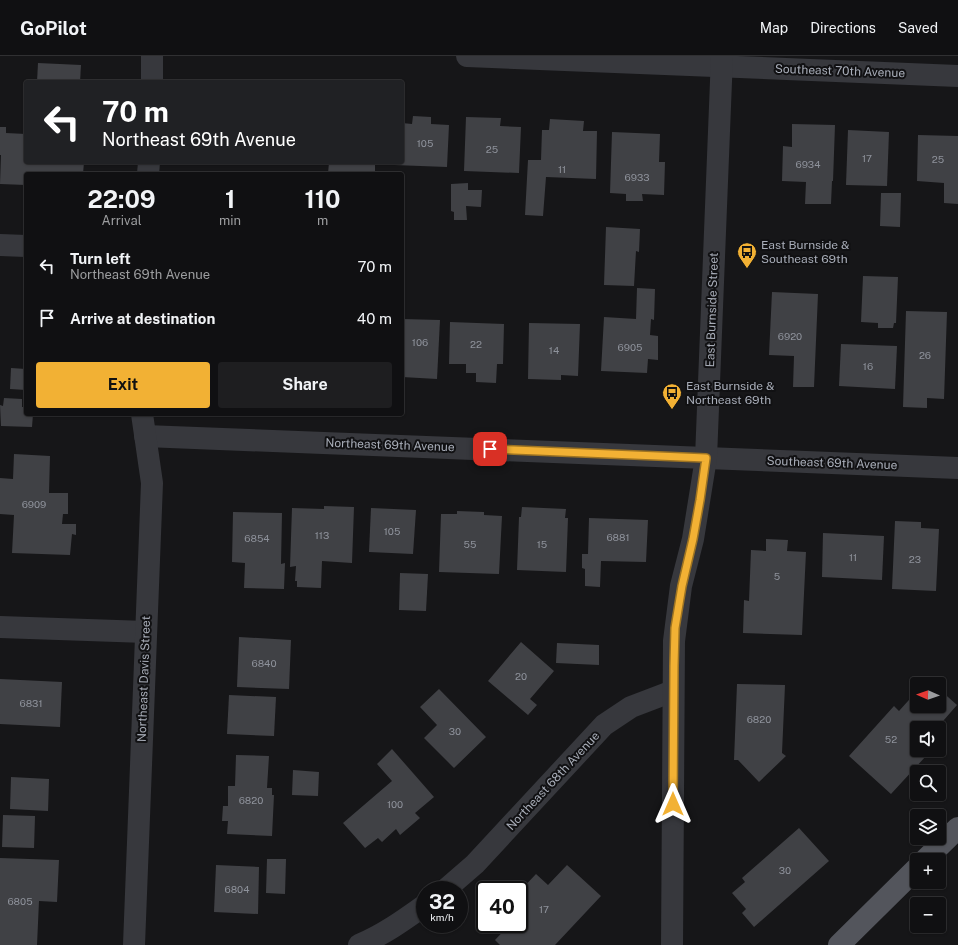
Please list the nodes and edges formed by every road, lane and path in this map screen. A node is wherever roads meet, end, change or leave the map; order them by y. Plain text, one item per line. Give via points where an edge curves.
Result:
1 (152, 56) edge
2 (467, 56) edge
3 (722, 61) edge
4 (958, 76) edge
5 (152, 80) edge
6 (0, 245) edge
7 (24, 246) edge
8 (142, 416) edge
9 (145, 436) junction
10 (706, 458) junction
11 (958, 468) edge
12 (0, 627) edge
13 (146, 632) junction
14 (674, 691) junction
15 (958, 828) edge
16 (932, 853) edge
17 (910, 875) edge
18 (455, 881) edge
19 (416, 912) edge
20 (134, 945) edge
21 (359, 945) edge
22 (672, 945) edge
23 (839, 945) edge

1 - 5 street
2 - 3 street, Southeast 70th Avenue
3 - 4 street, Southeast 70th Avenue
3 - 10 street, East Burnside Street
6 - 7 street
8 - 9 street, Northeast Davis Street
9 - 10 street, Northeast 69th Avenue
9 - 13 street, Northeast Davis Street via 152,483
10 - 11 street, Southeast 69th Avenue
10 - 14 street, East Burnside Street via 677,616
12 - 13 street
13 - 20 street, Northeast Davis Street
14 - 18 street, Northeast 68th Avenue via 631,707 604,725 475,864
14 - 22 street, East Burnside Street
15 - 16 main road
17 - 23 main road
19 - 21 street

